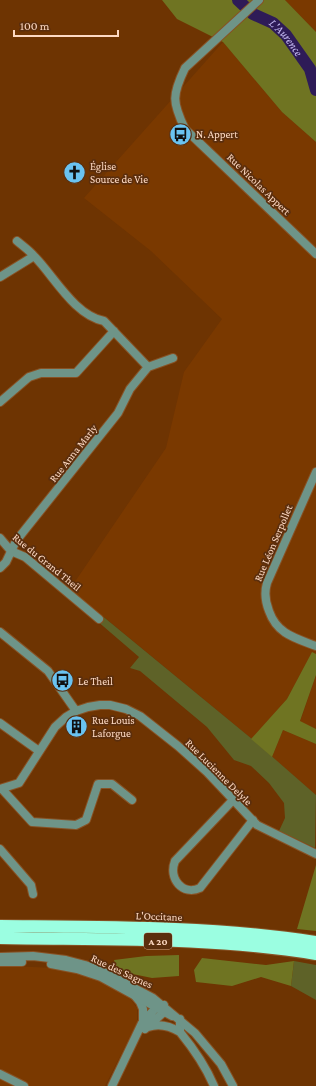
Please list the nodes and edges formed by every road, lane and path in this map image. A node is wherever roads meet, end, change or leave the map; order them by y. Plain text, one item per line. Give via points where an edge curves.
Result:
1 (259, 0) edge
2 (17, 241) dead end
3 (316, 254) edge
4 (34, 256) junction
5 (0, 277) edge
6 (114, 331) junction
7 (173, 358) dead end
8 (148, 367) junction
9 (0, 402) edge
10 (316, 472) edge
11 (0, 538) edge
12 (11, 551) junction
13 (0, 568) edge
14 (99, 619) dead end
15 (0, 632) edge
16 (316, 646) edge
17 (76, 711) junction
18 (0, 723) edge
19 (39, 751) junction
20 (1, 789) edge
21 (132, 800) dead end
22 (233, 800) junction
23 (253, 820) junction
24 (0, 849) edge
25 (316, 854) edge
26 (33, 894) dead end
27 (0, 926) edge
28 (0, 938) edge
29 (316, 942) edge
30 (316, 954) edge
31 (0, 957) edge
32 (0, 962) edge
33 (133, 994) junction
34 (162, 1008) junction
35 (180, 1019) junction
36 (144, 1025) junction
37 (180, 1032) junction
38 (0, 1074) edge
39 (24, 1086) edge
40 (112, 1086) edge
41 (214, 1086) edge
42 (233, 1086) edge

1 - 3 street, Rue Nicolas Appert via 185,68 175,96 177,113 186,129
2 - 4 street
4 - 5 street
4 - 6 street via 84,313 104,321
6 - 8 street
6 - 9 street via 76,373 41,373 29,378
7 - 8 street
8 - 12 street, Rue Anna Marly via 130,389 118,413 16,541
10 - 16 street, Rue Léon Serpollet via 265,591 267,607 277,626 293,637
11 - 12 street, Rue du Grand Theil
12 - 13 street, Rue Anna Marly
12 - 14 street, Rue du Grand Theil via 25,557
15 - 17 street via 48,671
17 - 19 street via 66,716 55,727
17 - 22 street, Rue Lucienne Delyle via 110,705 126,708 184,751
18 - 19 street
19 - 20 street via 19,783
20 - 21 street via 32,822 76,825 86,820 98,784 112,784
22 - 23 street, Rue Lucienne Delyle
22 - 23 street via 175,861 172,868 175,881 183,888 200,888
23 - 25 street, Rue Lucienne Delyle via 257,825
24 - 26 street via 31,885
27 - 29 highway, L'Occitane / A 20 via 208,930
28 - 30 highway, A 20 via 214,943
31 - 34 street, Rue des Sagnes via 33,956 85,965 153,998
32 - 33 street, Rue des Sagnes via 33,961 60,965 101,977
33 - 34 street, Rue des Sagnes
33 - 36 street via 143,1009
34 - 35 street, Rue des Sagnes
34 - 36 street
35 - 37 street
35 - 42 street, Rue des Sagnes via 221,1064
36 - 37 street via 162,1025
36 - 40 street
37 - 41 street via 210,1075
38 - 39 street

